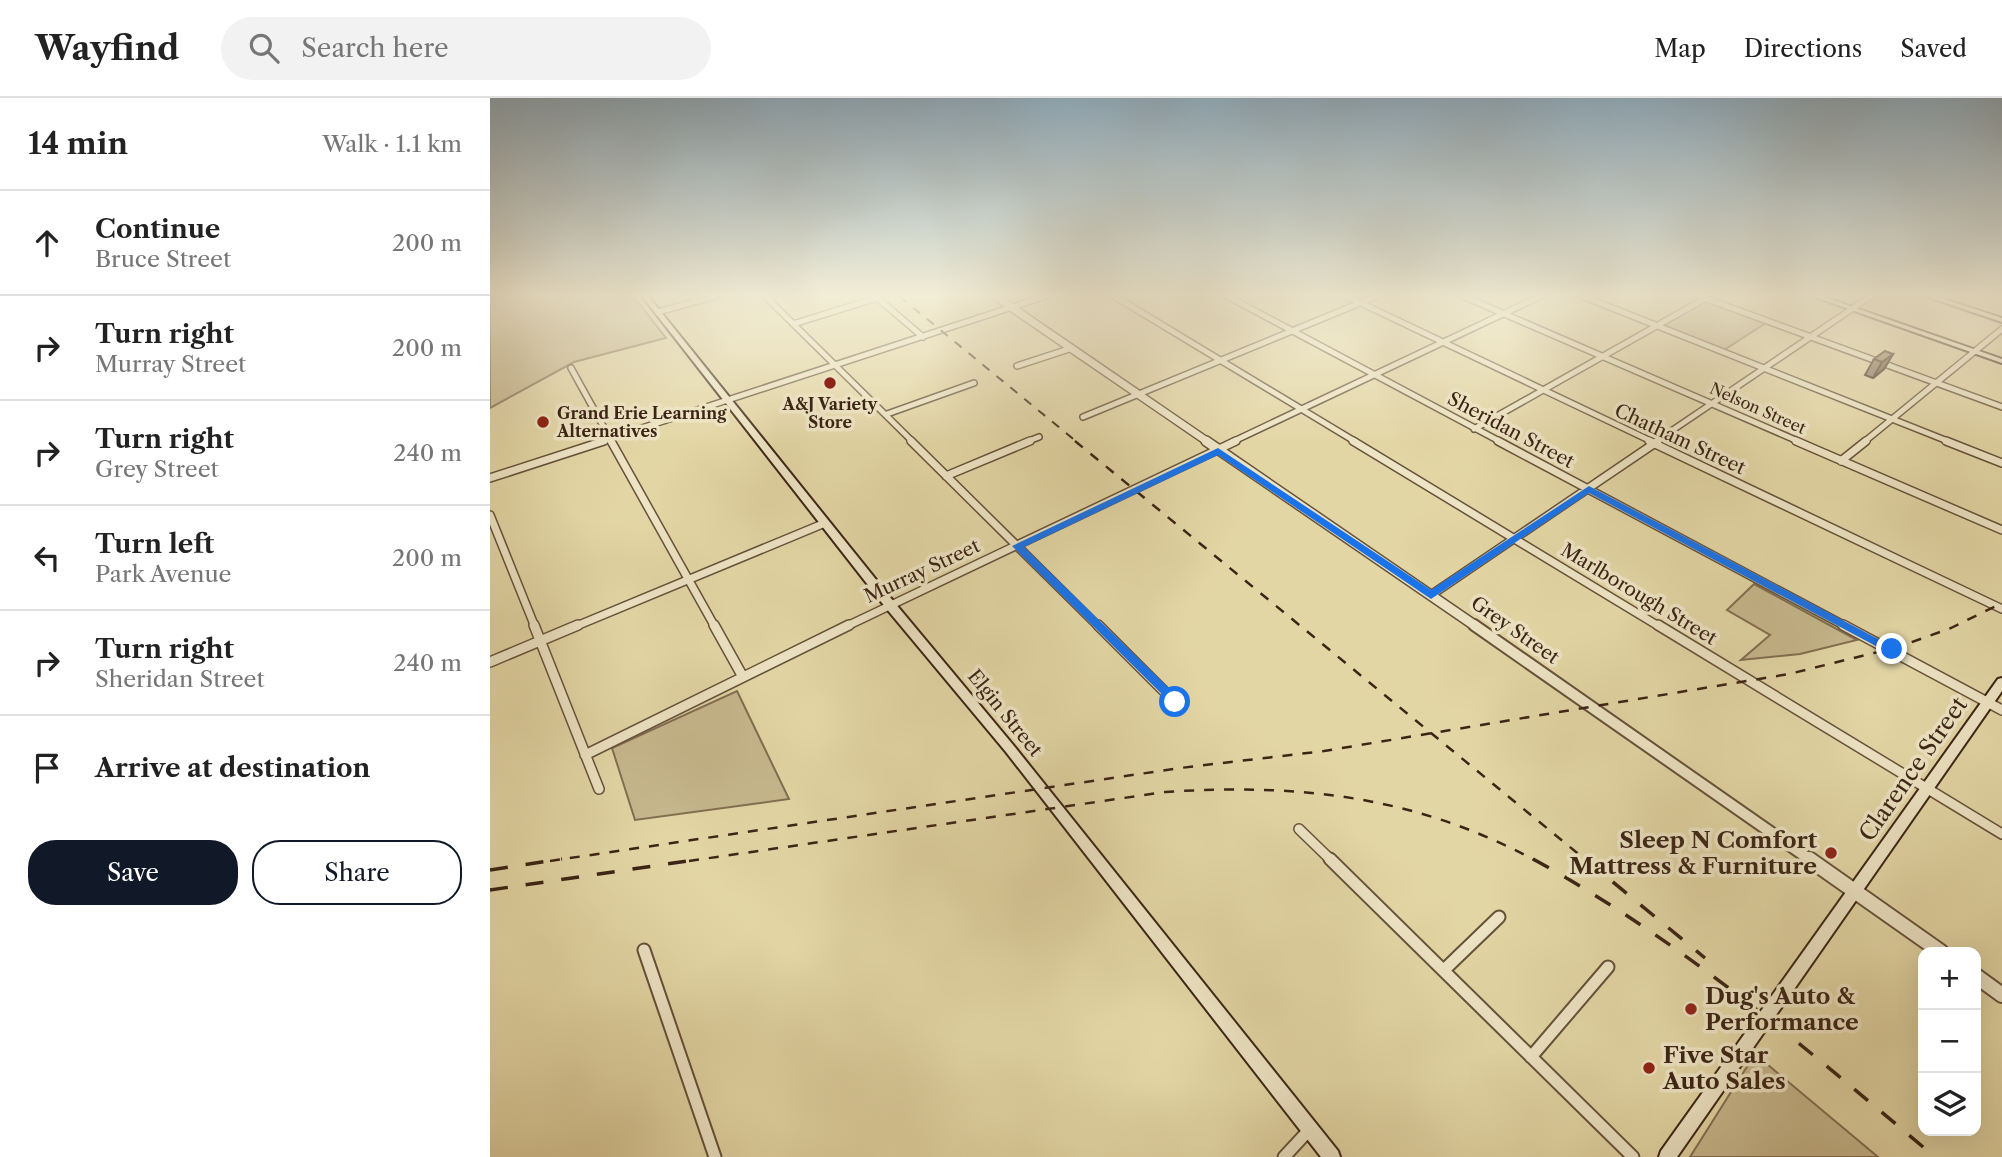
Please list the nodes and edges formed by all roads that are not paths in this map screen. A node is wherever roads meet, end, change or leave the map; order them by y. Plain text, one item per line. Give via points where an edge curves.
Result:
1 (684, 345) edge
2 (815, 345) edge
3 (897, 345) edge
4 (1064, 345) edge
5 (1195, 345) edge
6 (1258, 345) edge
7 (1318, 345) edge
8 (1439, 345) edge
9 (1449, 345) edge
10 (1577, 345) edge
11 (1621, 345) edge
12 (1706, 345) edge
13 (1802, 345) edge
14 (1833, 345) edge
15 (1957, 345) edge
16 (1980, 345) edge
17 (1069, 349) junction
18 (1973, 351) junction
19 (1602, 356) junction
20 (2002, 360) edge
21 (1221, 361) junction
22 (836, 365) junction
23 (1017, 366) dead end
24 (571, 368) dead end
25 (1766, 369) junction
26 (1374, 376) junction
27 (1934, 382) junction
28 (974, 383) dead end
29 (1540, 390) junction
30 (1137, 396) junction
31 (727, 401) junction
32 (1714, 405) junction
33 (2002, 407) edge
34 (1305, 410) junction
35 (887, 414) junction
36 (1083, 417) dead end
37 (1893, 420) junction
38 (1474, 429) junction
39 (1039, 437) dead end
40 (611, 439) junction
41 (1655, 444) junction
42 (1218, 451) junction
43 (1841, 461) junction
44 (2002, 463) edge
45 (946, 476) junction
46 (490, 478) edge
47 (1589, 489) junction
48 (490, 515) edge
49 (825, 523) junction
50 (2002, 530) edge
51 (1515, 538) junction
52 (1017, 546) junction
53 (688, 580) junction
54 (1431, 596) junction
55 (890, 605) junction
56 (2002, 610) edge
57 (538, 642) junction
58 (490, 662) edge
59 (743, 677) junction
60 (2002, 682) edge
61 (1175, 702) dead end
62 (1988, 702) junction
63 (2002, 710) edge
64 (585, 755) junction
65 (1927, 788) junction
66 (599, 789) dead end
67 (1299, 829) dead end
68 (2002, 834) edge
69 (1855, 892) junction
70 (1499, 917) dead end
71 (1934, 947) edge
72 (644, 950) dead end
73 (1608, 967) dead end
74 (1444, 970) junction
75 (1981, 980) edge
76 (2002, 995) edge
77 (1531, 1057) junction
78 (1310, 1129) junction
79 (715, 1157) edge
80 (1284, 1157) edge
81 (1332, 1157) edge
82 (1633, 1157) edge
83 (1667, 1157) edge

1 - 31 main road, Elgin Street
2 - 22 street
3 - 22 street
4 - 17 street, Grey Street
5 - 21 street, Marlborough Street
6 - 21 street
7 - 26 street, Sheridan Street
8 - 26 street, Murray Street
9 - 29 street, Chatham Street
10 - 19 street, Nelson Street
11 - 19 street
12 - 25 street
13 - 25 street
14 - 27 street
15 - 18 main road
16 - 18 street
17 - 23 street
17 - 30 street, Grey Street
18 - 20 main road
18 - 27 street
19 - 29 street
19 - 32 street, Nelson Street
21 - 30 street
21 - 34 street, Marlborough Street
22 - 31 street
22 - 35 street
24 - 40 street
25 - 32 street
25 - 37 street
26 - 34 street, Murray Street
26 - 38 street, Sheridan Street
27 - 33 street
27 - 37 street
28 - 35 street
29 - 38 street
29 - 41 street, Chatham Street
30 - 36 street
30 - 42 street, Grey Street
31 - 40 street
31 - 49 main road, Elgin Street
32 - 41 street
32 - 43 street, Nelson Street
34 - 42 street, Murray Street
34 - 51 street, Marlborough Street
35 - 45 street
37 - 43 street
37 - 44 street
38 - 47 street, Sheridan Street
39 - 45 street
40 - 46 street
40 - 53 street
41 - 47 street
41 - 56 street, Chatham Street
42 - 52 street, Murray Street
42 - 54 street, Grey Street
43 - 50 street, Nelson Street
45 - 52 street
47 - 51 street
47 - 62 street, Sheridan Street
48 - 57 street
49 - 53 street
49 - 55 main road, Elgin Street
51 - 54 street
51 - 65 street, Marlborough Street
52 - 55 street, Murray Street
52 - 61 street
53 - 57 street
53 - 59 street
54 - 69 street, Grey Street
55 - 59 street, Murray Street
55 - 78 main road, Elgin Street via 1010,749
57 - 58 street
57 - 64 street
59 - 64 street, Murray Street
60 - 62 main road, Clarence Street
62 - 63 street, Sheridan Street
62 - 65 main road, Clarence Street
64 - 66 street
65 - 68 street, Marlborough Street
65 - 69 main road, Clarence Street
67 - 74 street
69 - 71 street, Grey Street
69 - 83 main road, Clarence Street
70 - 74 street
72 - 79 street
73 - 77 street
74 - 77 street
75 - 76 street
77 - 82 street
78 - 80 street
78 - 81 main road, Elgin Street

